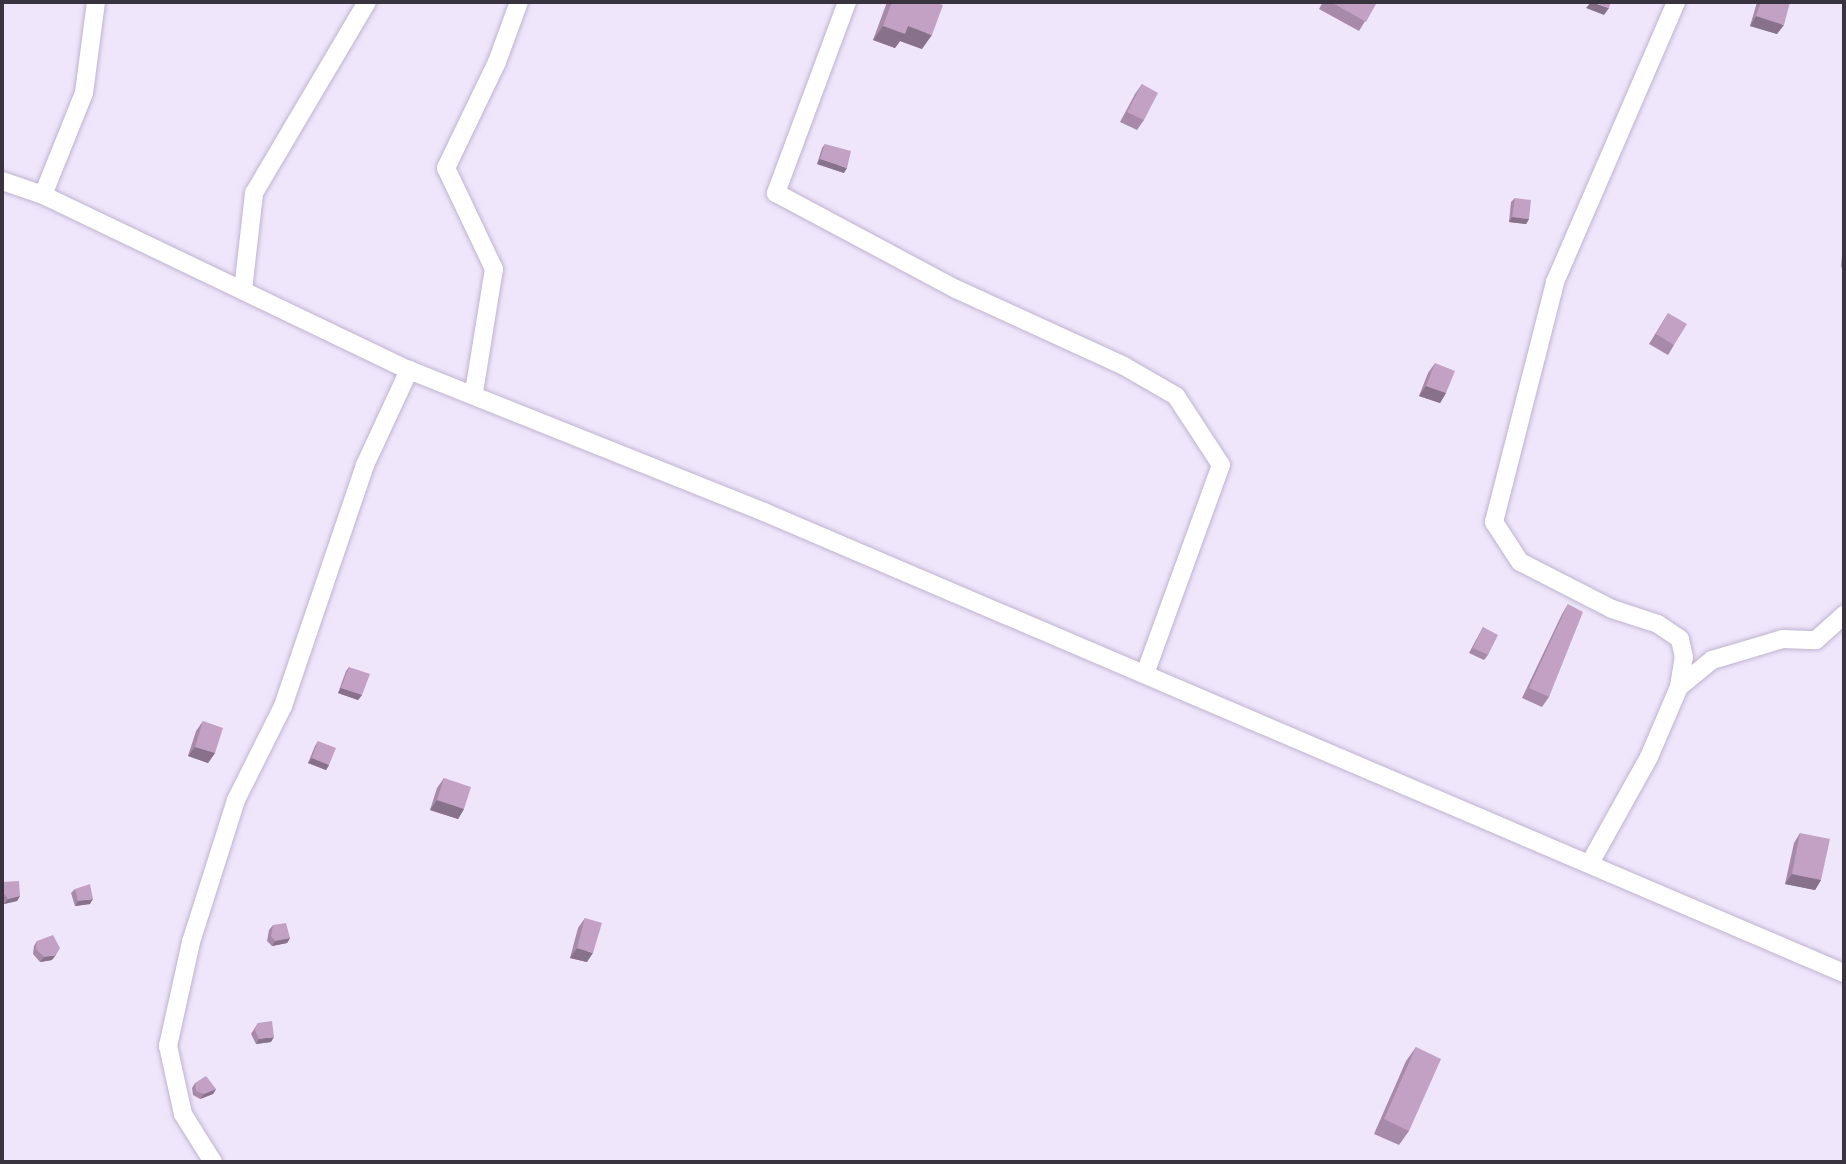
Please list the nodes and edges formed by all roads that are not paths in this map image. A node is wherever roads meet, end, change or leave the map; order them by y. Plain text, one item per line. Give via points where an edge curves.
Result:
1 (96, 2) edge
2 (367, 2) edge
3 (519, 2) edge
4 (847, 2) edge
5 (1676, 2) edge
6 (2, 181) edge
7 (43, 195) junction
8 (243, 290) junction
9 (409, 370) junction
10 (474, 392) junction
11 (1844, 615) edge
12 (1145, 674) junction
13 (1679, 687) junction
14 (1590, 863) junction
15 (1844, 973) edge
16 (213, 1162) edge

1 - 7 street via 83,93
2 - 8 street via 254,193
3 - 10 street via 446,168 494,269
4 - 12 street via 776,194 956,289 1124,366 1176,396 1221,465
5 - 13 street via 1555,282 1494,522 1520,562 1612,609 1658,624 1680,639 1684,657
6 - 7 street
7 - 8 street
8 - 9 street
9 - 10 street
9 - 16 street via 365,465 283,705 236,800 191,942 168,1046 183,1114
10 - 12 street
11 - 13 street via 1816,640 1783,639 1712,660
12 - 14 street
13 - 14 street via 1649,757
14 - 15 street

